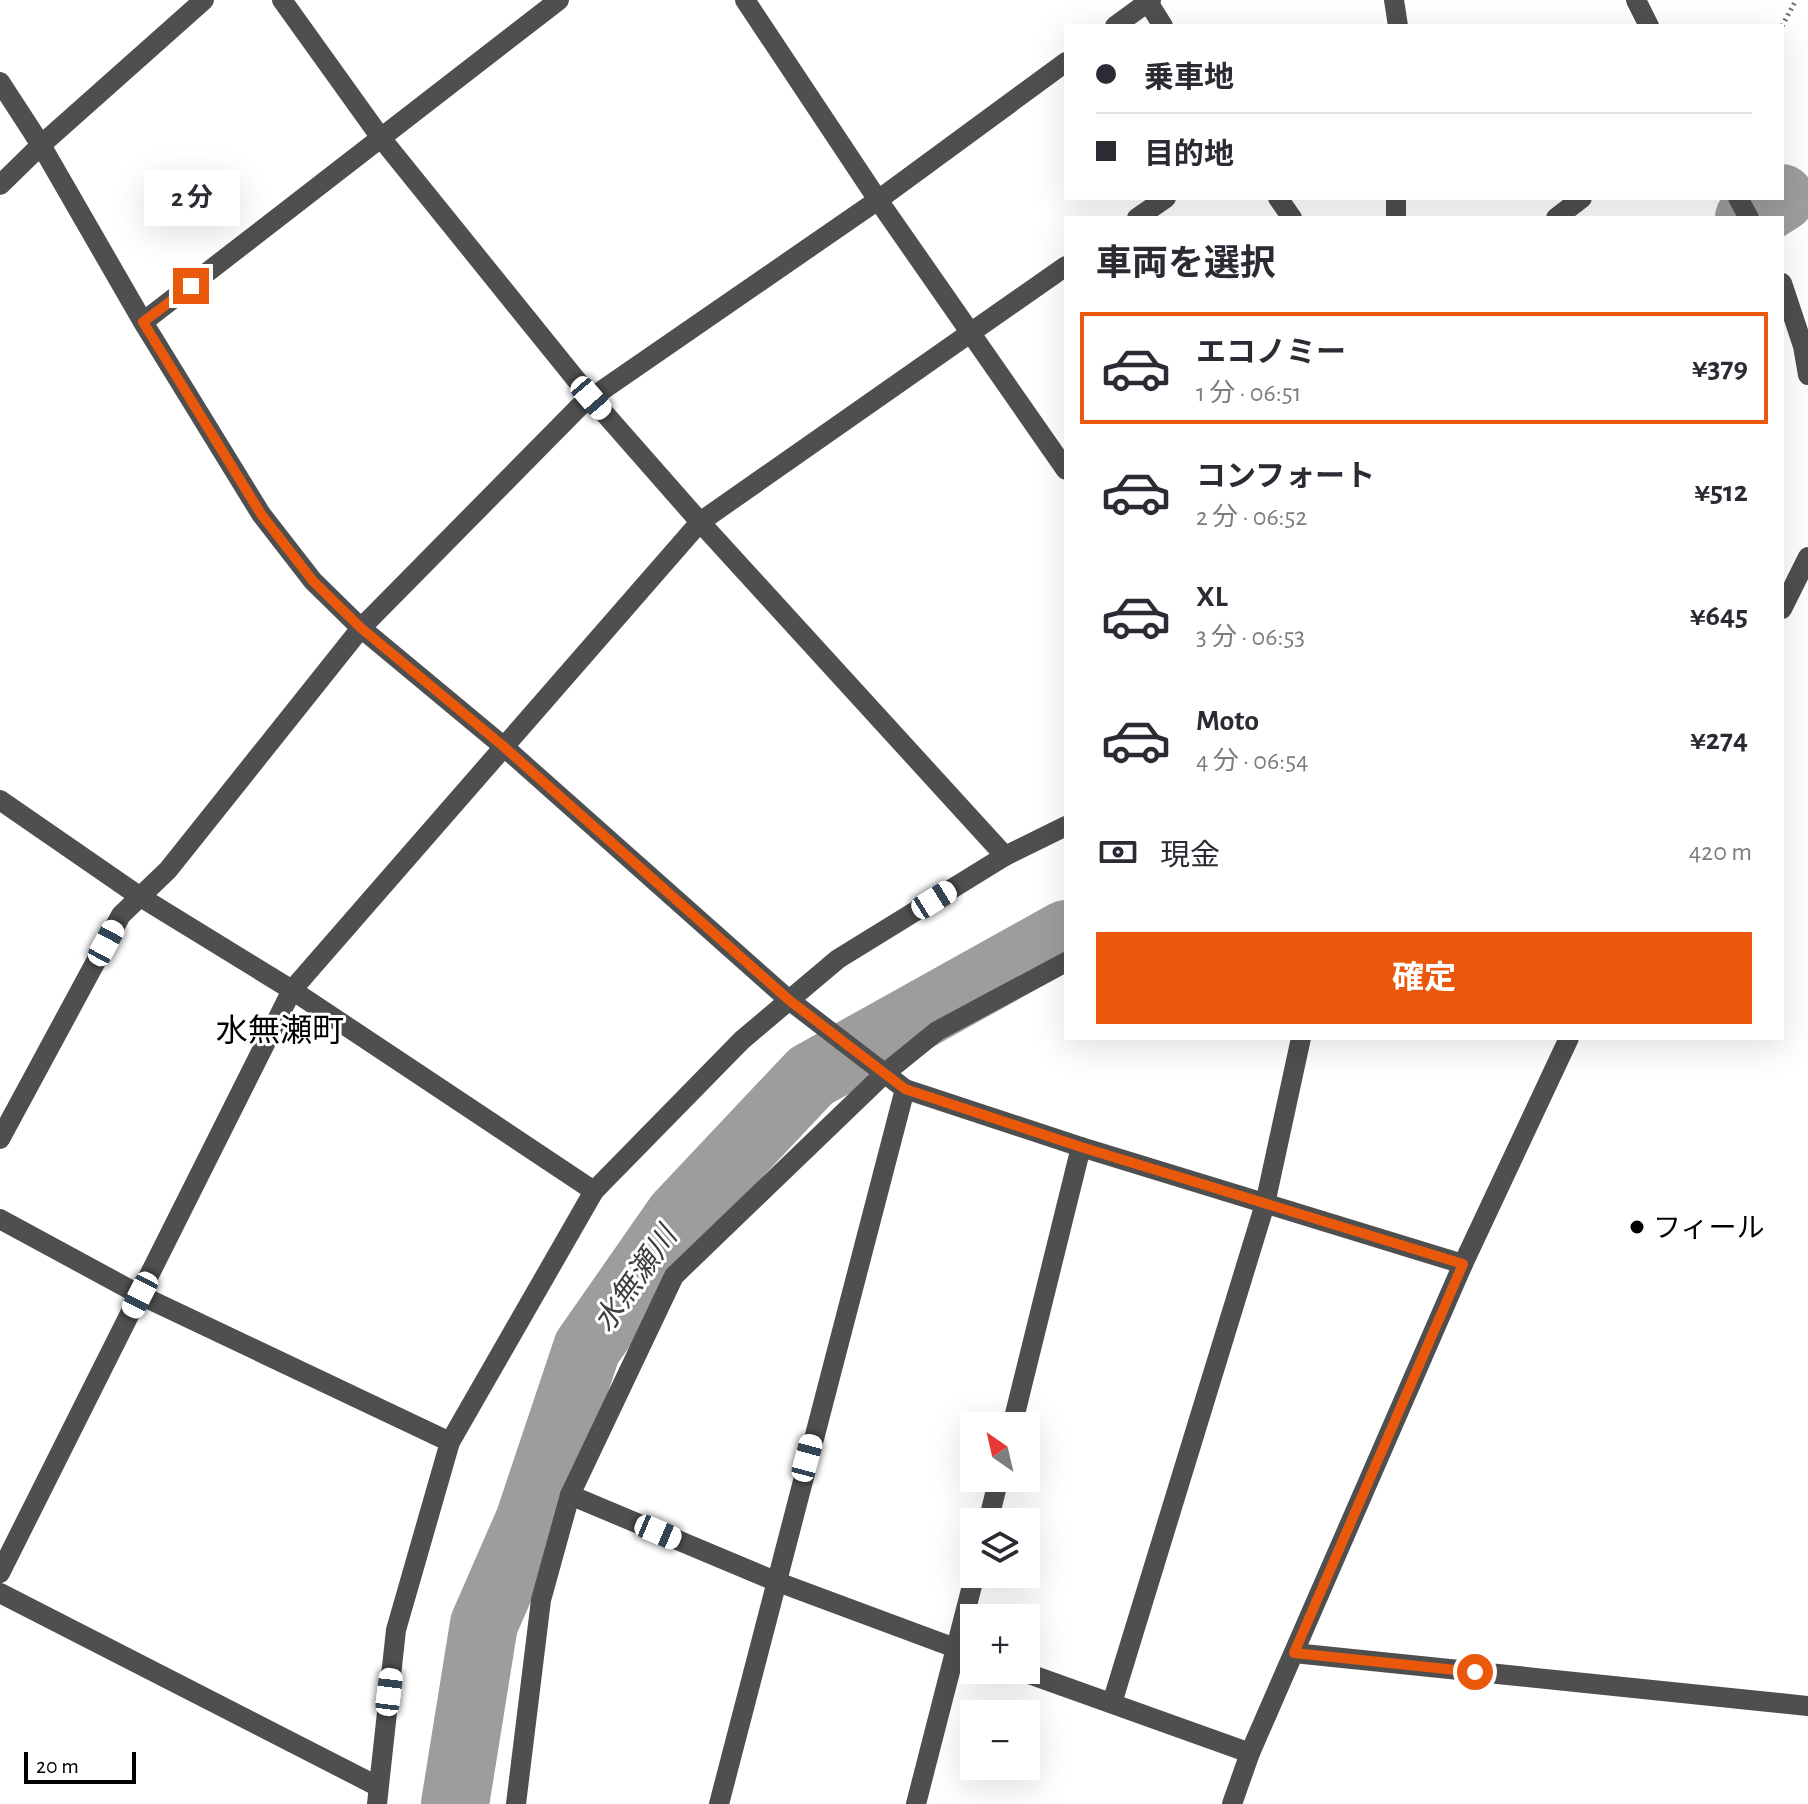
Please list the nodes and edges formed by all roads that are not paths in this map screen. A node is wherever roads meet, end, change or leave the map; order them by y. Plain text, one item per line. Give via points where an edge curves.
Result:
1 (204, 0) edge
2 (282, 0) edge
3 (559, 0) edge
4 (745, 0) edge
5 (1394, 0) edge
6 (1636, 0) edge
7 (1148, 1) edge
8 (1118, 24) edge
9 (1162, 24) edge
10 (1398, 24) edge
11 (1648, 24) edge
12 (1064, 63) edge
13 (0, 82) edge
14 (381, 138) junction
15 (41, 145) junction
16 (0, 185) edge
17 (878, 200) junction
18 (1163, 200) edge
19 (1579, 200) edge
20 (1140, 216) edge
21 (1559, 216) edge
22 (1064, 267) edge
23 (1784, 288) edge
24 (143, 322) junction
25 (970, 332) junction
26 (1805, 345) edge
27 (1808, 375) edge
28 (591, 398) junction
29 (1064, 467) edge
30 (700, 522) junction
31 (1808, 560) edge
32 (1784, 605) edge
33 (361, 628) junction
34 (503, 746) junction
35 (0, 800) edge
36 (1064, 827) edge
37 (1005, 856) junction
38 (139, 896) junction
39 (1064, 963) edge
40 (292, 990) junction
41 (795, 1005) junction
42 (1301, 1040) edge
43 (1568, 1040) edge
44 (878, 1069) junction
45 (905, 1089) junction
46 (0, 1139) edge
47 (1081, 1147) junction
48 (594, 1191) junction
49 (1265, 1204) junction
50 (0, 1219) edge
51 (1463, 1264) junction
52 (140, 1295) junction
53 (1015, 1412) edge
54 (450, 1442) junction
55 (570, 1495) junction
56 (0, 1573) edge
57 (775, 1581) junction
58 (0, 1593) edge
59 (960, 1649) edge
60 (1294, 1653) junction
61 (960, 1667) edge
62 (1040, 1678) edge
63 (1112, 1703) junction
64 (1808, 1706) edge
65 (1250, 1753) junction
66 (377, 1795) edge
67 (516, 1804) edge
68 (719, 1804) edge
69 (916, 1804) edge
70 (1232, 1804) edge

1 - 15 street
2 - 14 street
3 - 14 street
4 - 17 street
5 - 10 street
6 - 11 street
7 - 8 street
7 - 9 street
12 - 17 street
13 - 15 street
14 - 24 street
14 - 28 street
15 - 16 street
15 - 24 street
17 - 25 street
17 - 28 street
18 - 20 street
19 - 21 street
22 - 25 street
23 - 26 street
24 - 33 street via 261,514 313,581
25 - 29 street
25 - 30 street
26 - 27 street
28 - 30 street
28 - 33 street
30 - 34 street
30 - 37 street
31 - 32 street
33 - 34 street
33 - 38 street via 168,870
34 - 40 street
34 - 41 street
35 - 38 street
36 - 37 street
37 - 41 street via 838,959
38 - 40 street
38 - 46 street via 121,915
39 - 44 street
40 - 48 street
40 - 52 street
41 - 44 street
41 - 48 street via 742,1040
42 - 49 street
43 - 51 street
44 - 45 street
44 - 55 street via 674,1276
45 - 47 street
45 - 57 street
47 - 49 street
47 - 53 street
48 - 54 street
49 - 51 street
49 - 63 street
50 - 52 street
51 - 60 street
52 - 54 street
52 - 56 street
54 - 66 street via 396,1630
55 - 57 street
55 - 67 street via 541,1600
57 - 59 street
57 - 68 street
58 - 66 street
60 - 64 street
60 - 65 street
61 - 69 street
62 - 63 street
63 - 65 street
65 - 70 street

